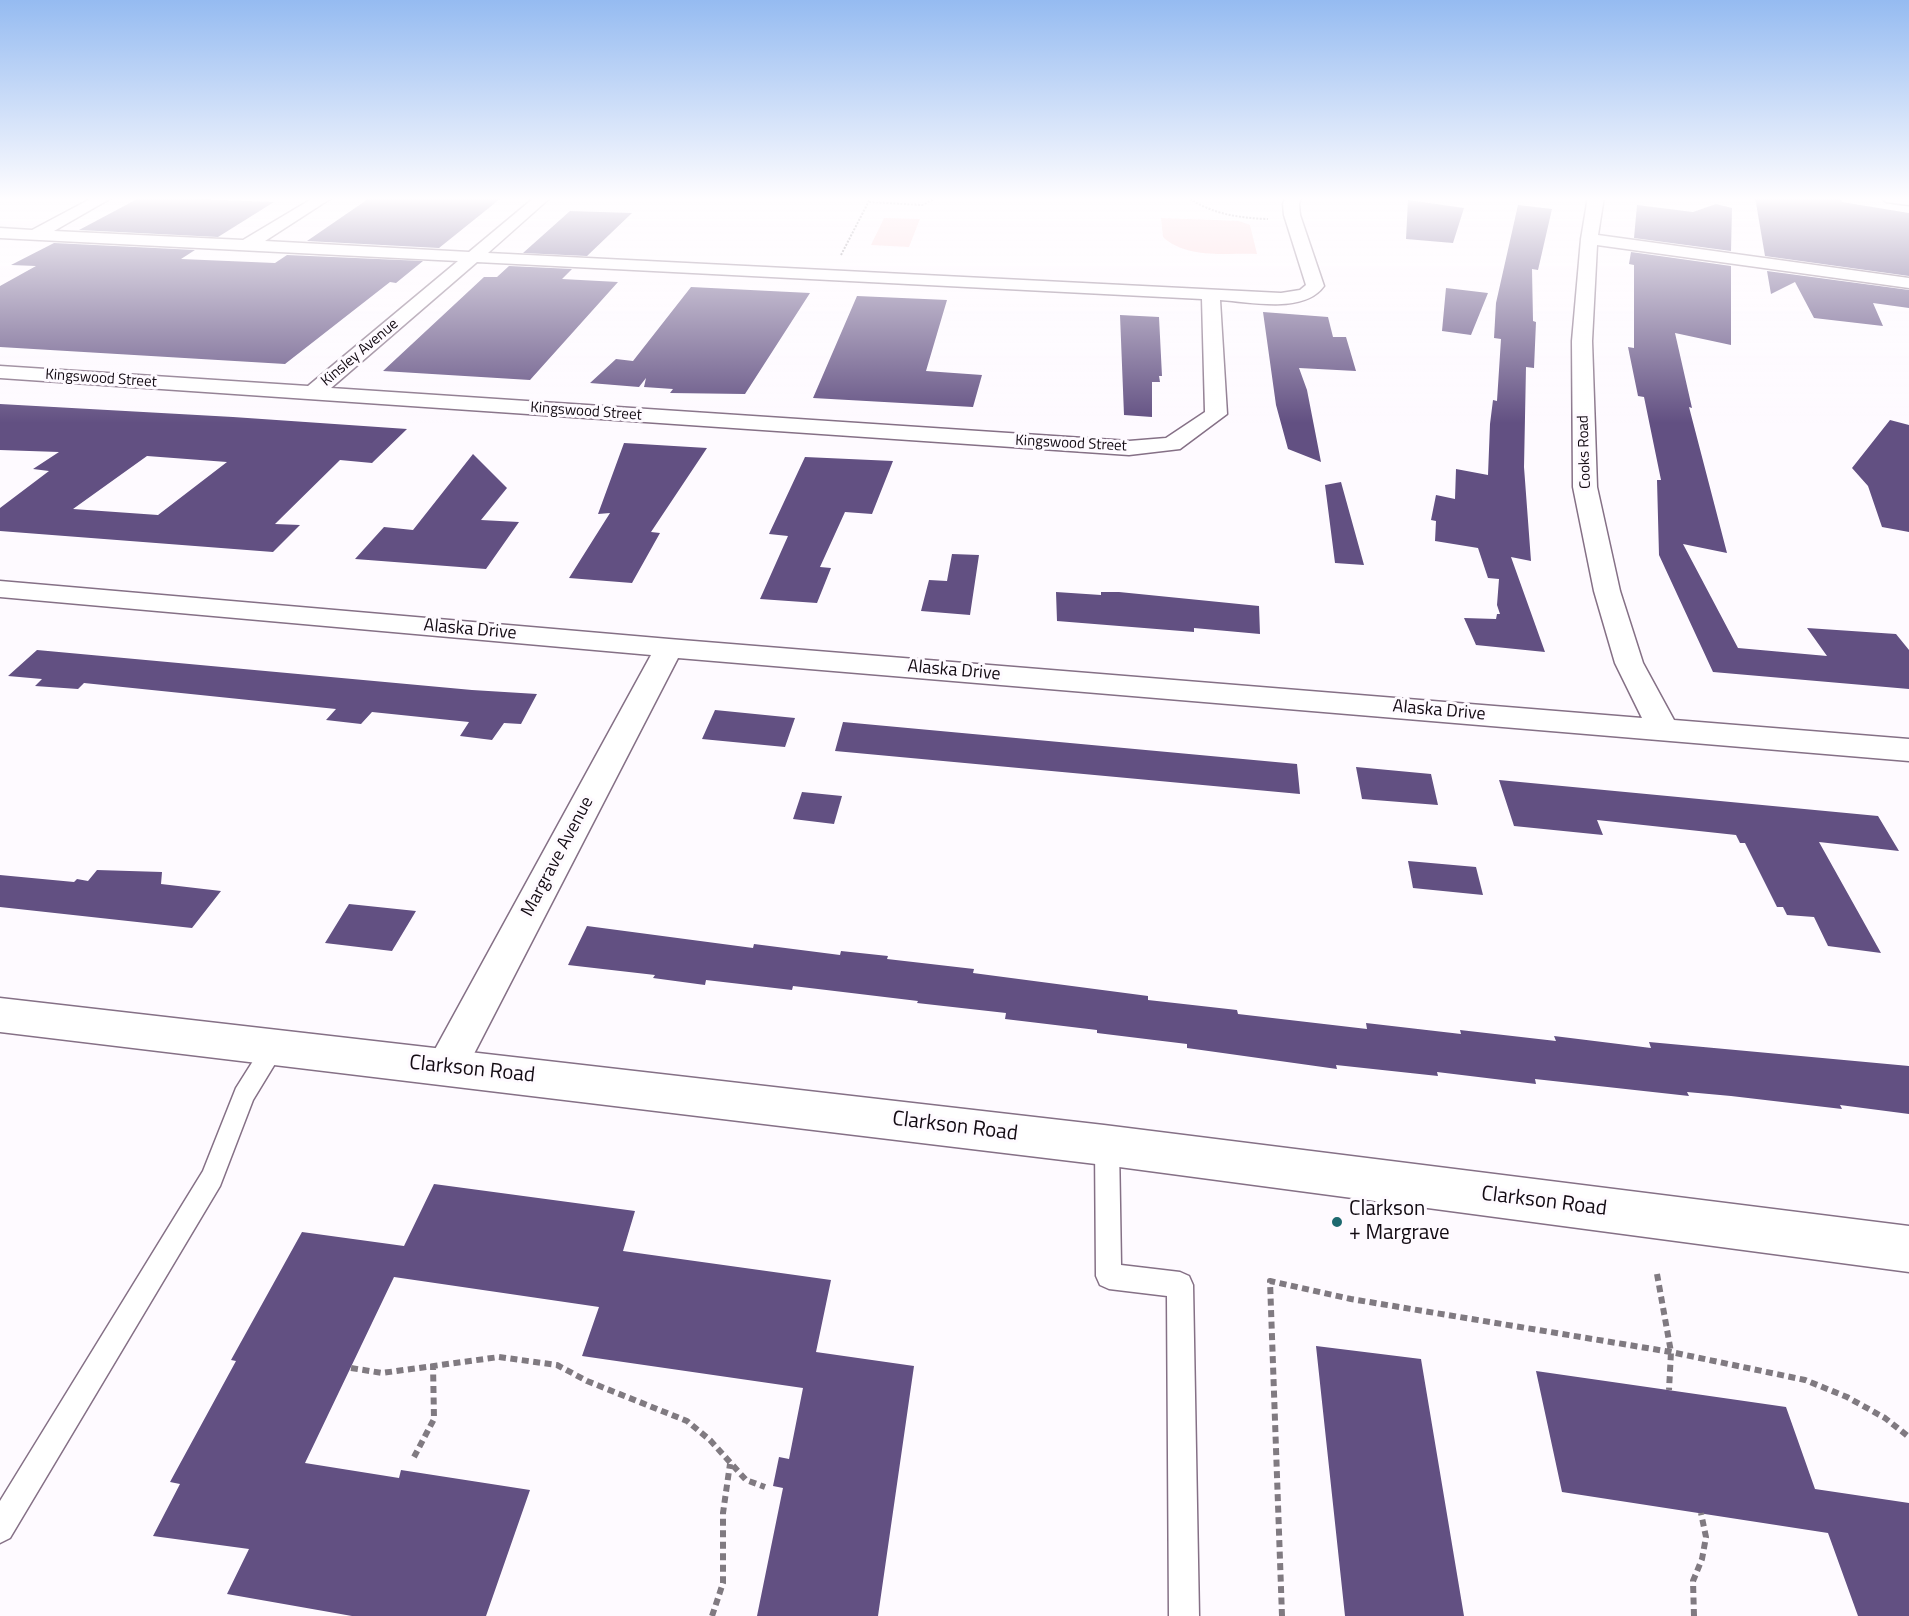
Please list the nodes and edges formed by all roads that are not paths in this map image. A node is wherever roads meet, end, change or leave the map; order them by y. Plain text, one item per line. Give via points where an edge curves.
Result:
1 (455, 272) edge
2 (804, 272) edge
3 (1313, 272) edge
4 (1587, 272) edge
5 (1834, 272) edge
6 (1909, 283) edge
7 (1211, 294) junction
8 (0, 372) edge
9 (313, 393) junction
10 (0, 589) edge
11 (669, 648) junction
12 (1663, 729) junction
13 (1909, 750) edge
14 (0, 1015) edge
15 (273, 1049) junction
16 (447, 1066) junction
17 (1107, 1145) junction
18 (1909, 1250) edge
19 (0, 1528) edge
20 (1184, 1616) edge

1 - 9 street, Kinsley Avenue
2 - 7 street
3 - 7 street via 1316,281 1312,291 1305,295 1267,298
4 - 12 street, Cooks Road via 1582,341 1585,488 1607,591 1629,663
5 - 6 street
7 - 9 street, Kingswood Street via 1216,414 1172,444 1129,448
8 - 9 street, Kingswood Street
10 - 11 street, Alaska Drive
11 - 12 street, Alaska Drive
11 - 16 street, Margrave Avenue
12 - 13 street, Alaska Drive
14 - 15 street, Clarkson Road
15 - 16 street, Clarkson Road
15 - 19 lane via 244,1095 212,1178
16 - 17 street, Clarkson Road
17 - 18 street, Clarkson Road
17 - 20 lane via 1109,1276 1180,1285

